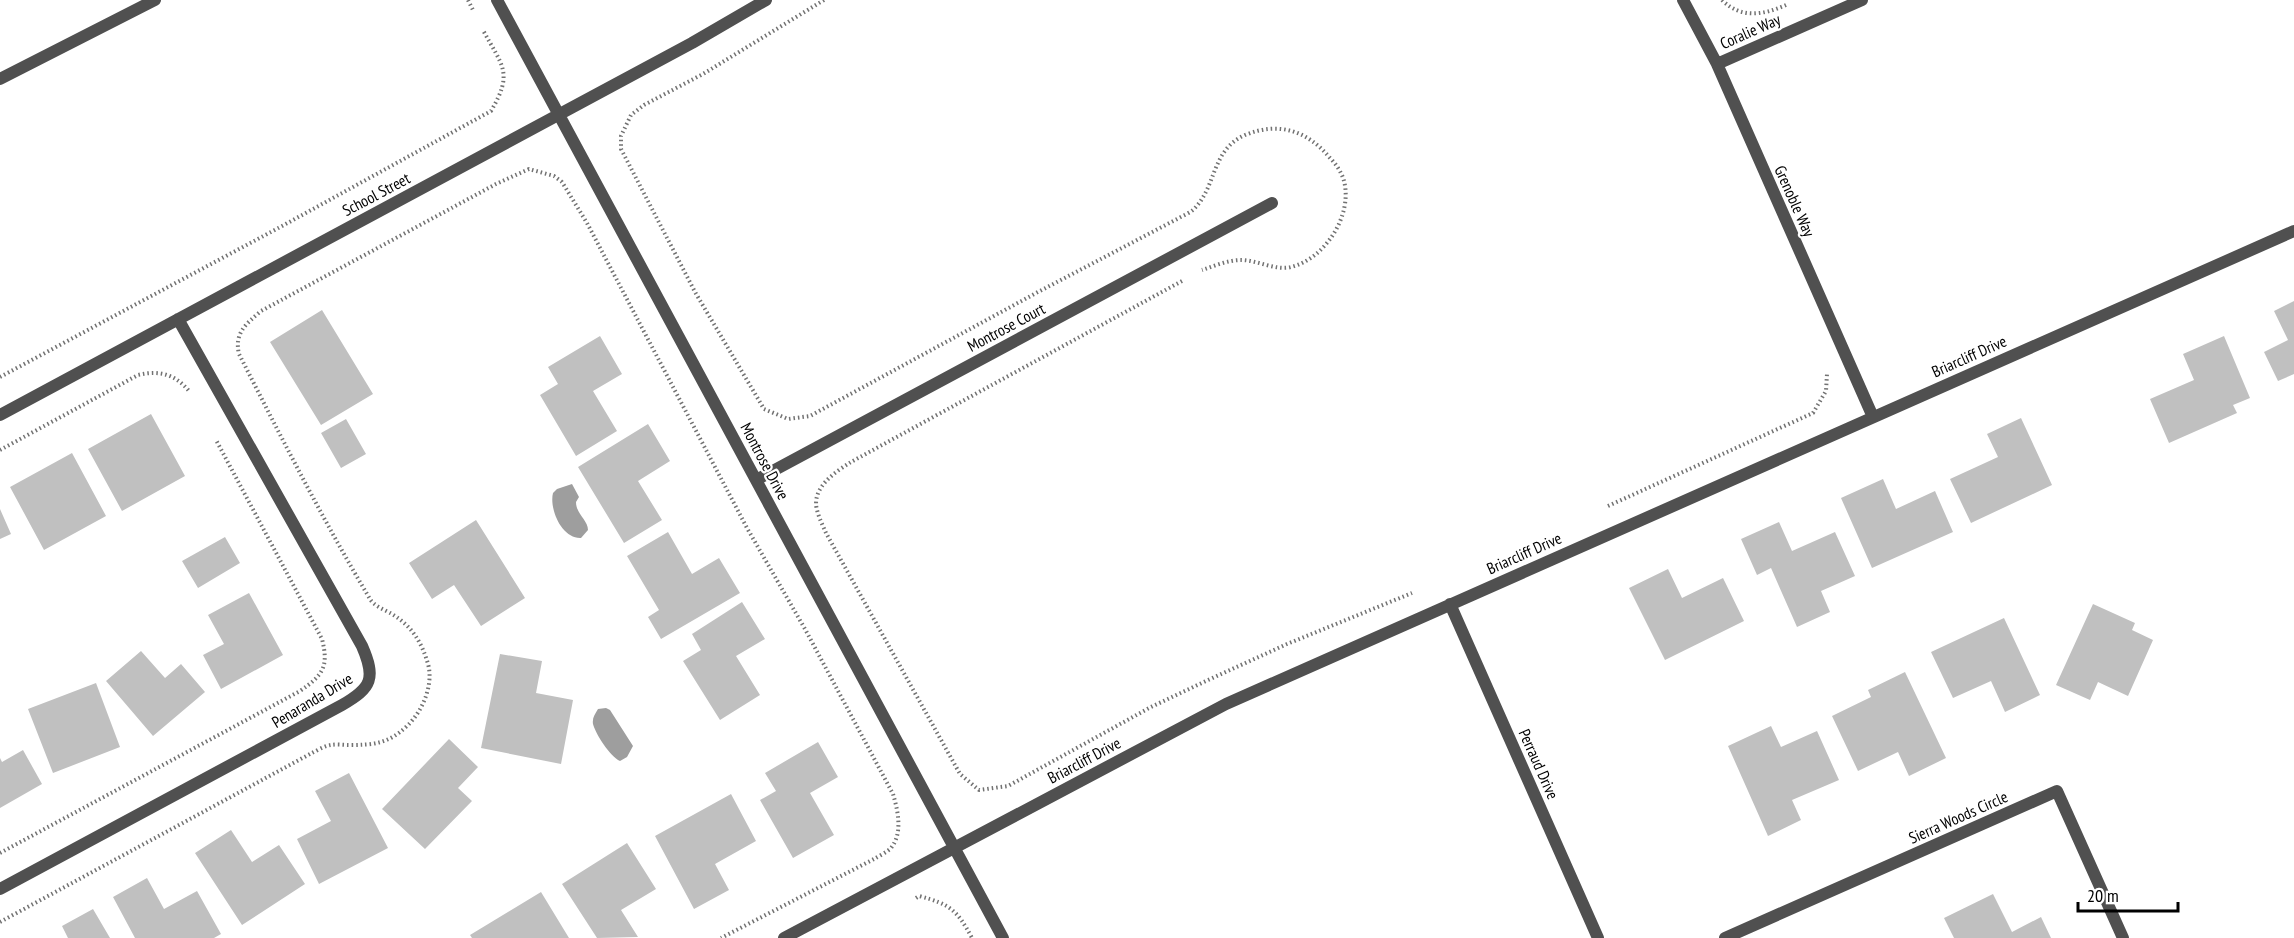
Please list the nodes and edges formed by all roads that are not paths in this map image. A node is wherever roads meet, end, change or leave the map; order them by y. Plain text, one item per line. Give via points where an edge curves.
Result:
1 (155, 0) edge
2 (497, 0) edge
3 (766, 0) edge
4 (1683, 0) edge
5 (1862, 0) edge
6 (1717, 64) junction
7 (0, 79) edge
8 (559, 114) junction
9 (1272, 203) dead end
10 (2294, 231) edge
11 (178, 319) junction
12 (0, 415) edge
13 (1873, 417) junction
14 (756, 480) junction
15 (1450, 604) junction
16 (954, 848) junction
17 (0, 889) edge
18 (784, 938) edge
19 (1003, 938) edge
20 (1598, 938) edge
21 (1725, 938) edge
22 (2123, 938) edge

1 - 7 street
2 - 8 street, Montrose Drive
3 - 8 street, School Street
4 - 6 street, Grenoble Way
5 - 6 street, Coralie Way
6 - 13 street, Grenoble Way
8 - 11 street, School Street
8 - 14 street, Montrose Drive
9 - 14 street, Montrose Court
10 - 13 street, Briarcliff Drive
11 - 12 street, School Street
11 - 17 street, Penaranda Drive via 362,646 371,679 358,695 342,705
13 - 15 street, Briarcliff Drive
14 - 16 street, Montrose Drive
15 - 16 street, Briarcliff Drive via 1226,704
15 - 20 street, Perraud Drive
16 - 18 street, Briarcliff Drive
16 - 19 street, Montrose Drive
21 - 22 street, Sierra Woods Circle via 2057,791

